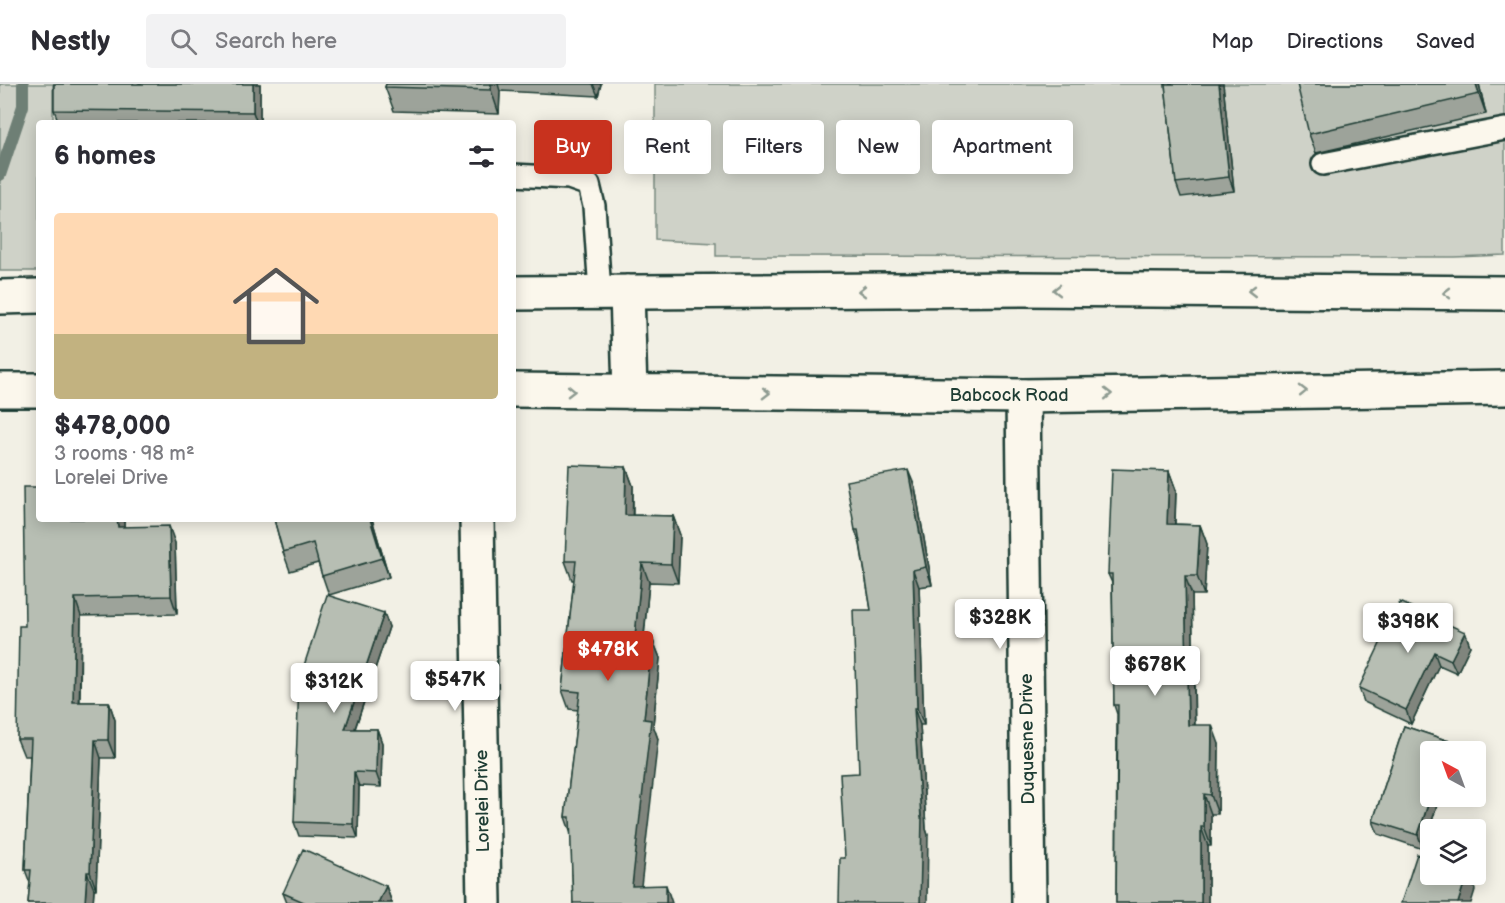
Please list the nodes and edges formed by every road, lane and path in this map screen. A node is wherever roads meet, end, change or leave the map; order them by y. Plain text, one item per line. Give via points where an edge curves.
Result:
1 (1505, 129) edge
2 (1323, 164) dead end
3 (516, 175) edge
4 (614, 292) junction
5 (516, 293) edge
6 (1505, 293) edge
7 (36, 296) edge
8 (0, 297) edge
9 (1505, 388) edge
10 (0, 390) edge
11 (36, 390) edge
12 (516, 390) edge
13 (630, 392) junction
14 (1023, 396) junction
15 (477, 522) edge
16 (484, 903) edge
17 (1029, 903) edge

1 - 2 lane
3 - 4 lane via 569,178 589,185
4 - 5 main road
6 -> 4 main road
4 - 13 main road
7 - 8 main road
14 -> 9 main road, Babcock Road
10 - 11 main road
12 -> 13 main road, Babcock Road
13 -> 14 main road, Babcock Road
14 - 17 main road, Duquesne Drive
15 - 16 main road, Lorelei Drive

